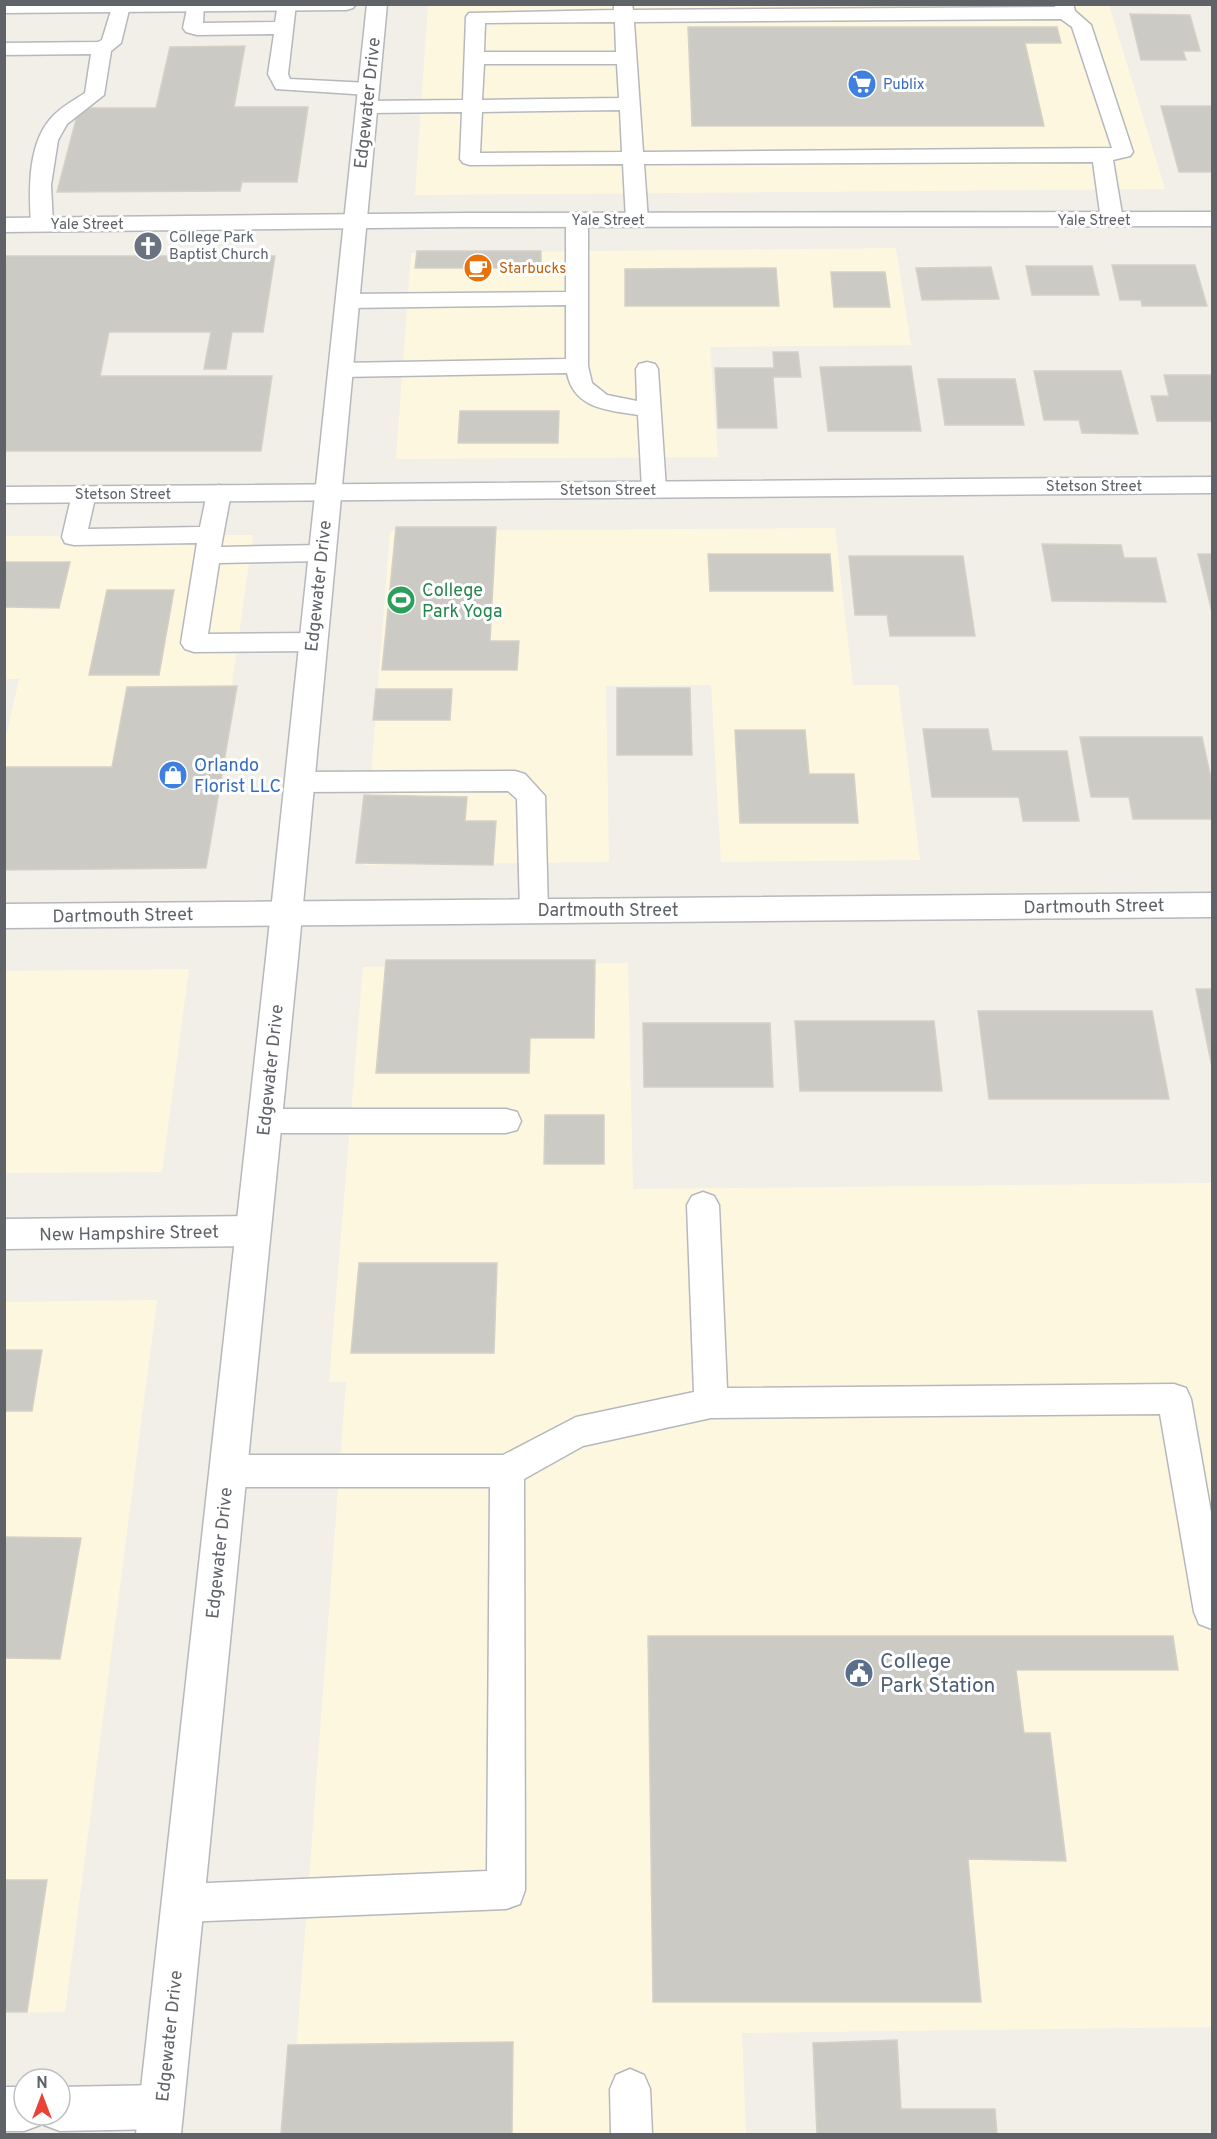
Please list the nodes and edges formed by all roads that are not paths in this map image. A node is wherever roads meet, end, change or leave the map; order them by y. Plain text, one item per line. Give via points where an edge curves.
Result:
1 (287, 4) edge
2 (346, 4) edge
3 (377, 4) edge
4 (207, 5) edge
5 (121, 6) junction
6 (4, 7) edge
7 (1065, 9) edge
8 (623, 11) edge
9 (284, 28) junction
10 (102, 48) junction
11 (4, 49) edge
12 (474, 58) junction
13 (627, 58) junction
14 (368, 98) junction
15 (630, 104) junction
16 (472, 106) junction
17 (1102, 156) junction
18 (635, 160) junction
19 (1112, 219) junction
20 (1212, 219) edge
21 (577, 220) junction
22 (637, 220) junction
23 (355, 221) junction
24 (42, 224) junction
25 (4, 225) edge
26 (577, 298) junction
27 (347, 301) junction
28 (577, 366) junction
29 (340, 369) junction
30 (647, 369) dead end
31 (649, 410) junction
32 (1212, 485) edge
33 (654, 489) junction
34 (328, 492) junction
35 (219, 493) junction
36 (84, 494) junction
37 (4, 495) edge
38 (209, 545) junction
39 (322, 554) junction
40 (313, 642) junction
41 (299, 782) junction
42 (1212, 905) edge
43 (534, 911) junction
44 (286, 912) junction
45 (4, 916) edge
46 (506, 1120) dead end
47 (265, 1121) junction
48 (703, 1205) dead end
49 (253, 1231) junction
50 (4, 1234) edge
51 (711, 1403) junction
52 (228, 1471) junction
53 (507, 1471) junction
54 (1212, 1612) edge
55 (183, 1903) junction
56 (630, 2089) dead end
57 (72, 2110) edge
58 (160, 2121) edge
59 (632, 2134) edge

1 - 2 street
1 - 4 street
1 - 9 lane
3 - 14 street, Edgewater Drive
4 - 5 street
4 - 9 lane via 194,28
5 - 6 street
5 - 10 lane via 111,43
7 - 8 lane
7 - 17 lane via 1081,25 1123,152
8 - 12 lane via 476,17
8 - 13 lane
9 - 14 lane via 278,74 283,85
10 - 11 lane
10 - 24 lane via 94,95 58,121 49,139 39,199
12 - 13 lane
12 - 16 lane
13 - 15 lane
14 - 16 lane
14 - 23 street, Edgewater Drive
15 - 16 lane
15 - 18 lane
16 - 18 lane via 470,159
17 - 18 lane
17 - 19 lane
18 - 22 lane
19 - 20 street, Yale Street
19 - 22 street, Yale Street
21 - 22 street, Yale Street
21 - 23 street, Yale Street
21 - 26 lane
23 - 24 street, Yale Street
23 - 27 street, Edgewater Drive
24 - 25 street, Yale Street
26 - 27 lane
26 - 28 lane
27 - 29 street, Edgewater Drive
28 - 29 lane
28 - 31 lane via 581,386 600,401
29 - 34 street, Edgewater Drive
30 - 31 lane
31 - 33 lane
32 - 33 street, Stetson Street
33 - 34 street, Stetson Street
34 - 35 street, Stetson Street
34 - 39 street, Edgewater Drive
35 - 36 street, Stetson Street
35 - 38 lane
36 - 37 street, Stetson Street
36 - 38 lane via 74,537
38 - 39 lane
38 - 40 lane via 194,643
39 - 40 street, Edgewater Drive
40 - 41 street, Edgewater Drive
41 - 43 lane via 515,781 531,796
41 - 44 street, Edgewater Drive
42 - 43 street, Dartmouth Street
43 - 44 street, Dartmouth Street
44 - 45 street, Dartmouth Street
44 - 47 street, Edgewater Drive
46 - 47 lane
47 - 49 street, Edgewater Drive
48 - 51 lane
49 - 50 street, New Hampshire Street
49 - 52 street, Edgewater Drive
51 - 53 lane via 576,1432
51 - 54 lane via 1174,1399
52 - 53 lane
52 - 55 street, Edgewater Drive
53 - 55 lane via 506,1890
55 - 58 street, Edgewater Drive
56 - 59 lane
57 - 58 street

